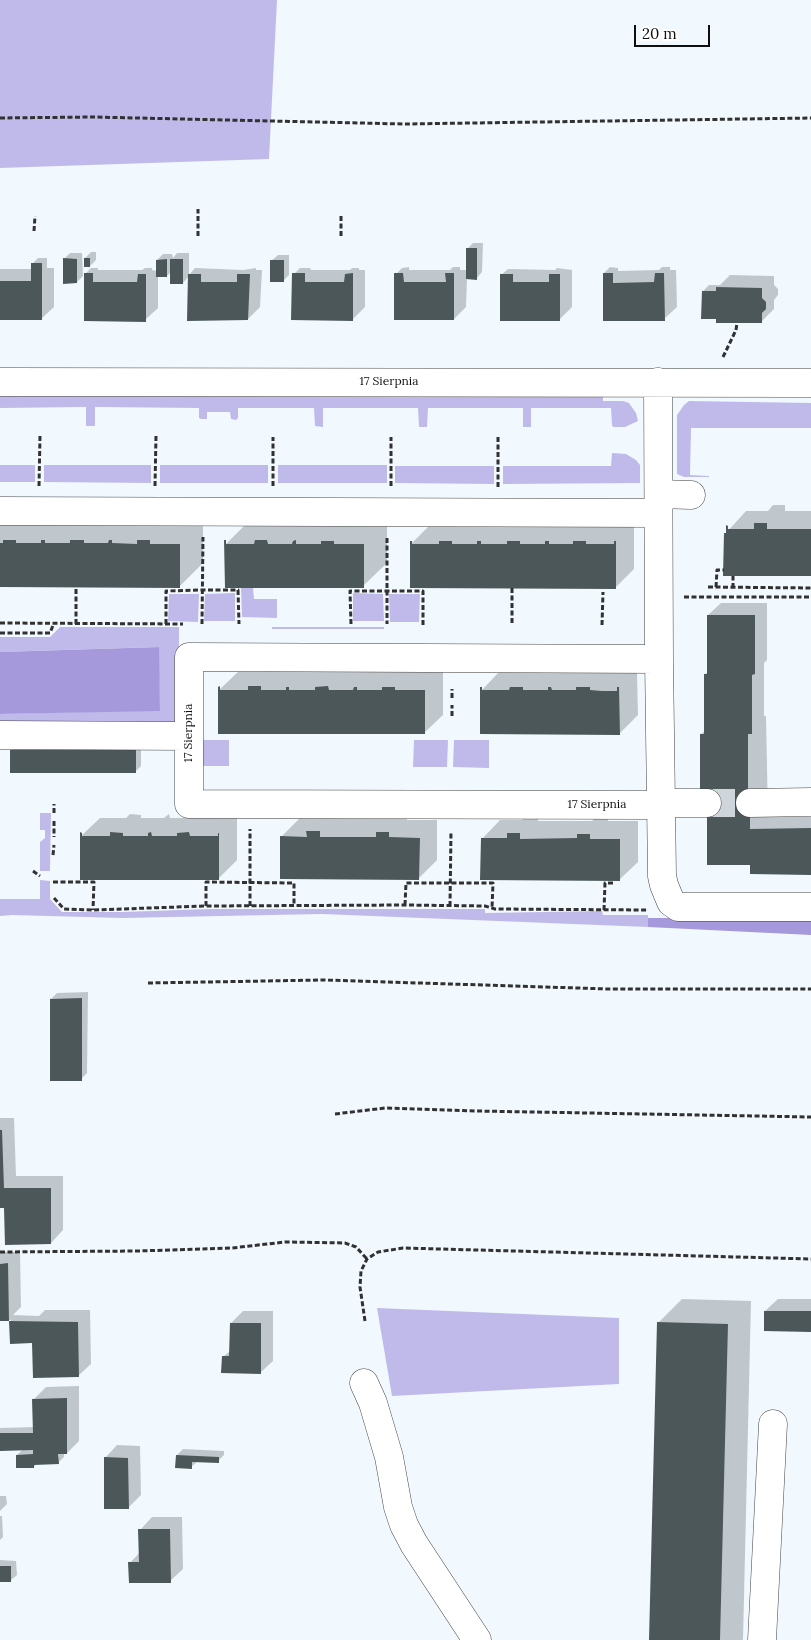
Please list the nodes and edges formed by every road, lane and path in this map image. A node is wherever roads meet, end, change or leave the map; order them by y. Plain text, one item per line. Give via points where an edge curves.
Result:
1 (0, 118) edge
2 (811, 118) edge
3 (198, 209) dead end
4 (35, 216) dead end
5 (341, 216) dead end
6 (34, 231) dead end
7 (198, 236) dead end
8 (341, 238) dead end
9 (737, 323) dead end
10 (719, 363) dead end
11 (0, 382) edge
12 (658, 382) junction
13 (811, 383) edge
14 (40, 436) dead end
15 (156, 436) dead end
16 (273, 436) dead end
17 (391, 437) dead end
18 (498, 437) dead end
19 (39, 480) dead end
20 (155, 492) dead end
21 (273, 493) dead end
22 (391, 493) dead end
23 (498, 493) dead end
24 (691, 495) dead end
25 (658, 504) junction
26 (0, 511) edge
27 (202, 541) dead end
28 (387, 545) dead end
29 (724, 570) dead end
30 (733, 576) dead end
31 (76, 587) dead end
32 (708, 587) dead end
33 (716, 587) junction
34 (512, 588) dead end
35 (733, 588) junction
36 (811, 588) edge
37 (202, 590) junction
38 (387, 591) junction
39 (603, 592) dead end
40 (811, 597) edge
41 (684, 598) dead end
42 (0, 623) edge
43 (54, 623) junction
44 (76, 624) junction
45 (166, 624) junction
46 (183, 624) dead end
47 (202, 624) dead end
48 (239, 624) dead end
49 (350, 624) dead end
50 (387, 624) dead end
51 (512, 624) dead end
52 (423, 625) dead end
53 (602, 625) dead end
54 (0, 633) edge
55 (659, 659) junction
56 (452, 689) dead end
57 (452, 698) dead end
58 (452, 705) dead end
59 (452, 716) dead end
60 (0, 735) edge
61 (189, 736) junction
62 (811, 802) edge
63 (662, 803) junction
64 (707, 803) tunnel mouth
65 (750, 803) tunnel mouth
66 (54, 804) dead end
67 (54, 814) dead end
68 (54, 821) dead end
69 (250, 836) dead end
70 (54, 837) dead end
71 (451, 837) dead end
72 (54, 845) dead end
73 (53, 855) dead end
74 (33, 871) dead end
75 (40, 876) dead end
76 (53, 882) dead end
77 (250, 883) junction
78 (450, 883) junction
79 (613, 883) dead end
80 (54, 898) dead end
81 (405, 905) junction
82 (206, 906) junction
83 (250, 906) junction
84 (294, 906) junction
85 (450, 906) junction
86 (811, 907) edge
87 (492, 908) junction
88 (94, 910) junction
89 (604, 910) junction
90 (648, 910) dead end
91 (148, 983) dead end
92 (811, 989) edge
93 (335, 1114) dead end
94 (811, 1117) edge
95 (0, 1252) edge
96 (367, 1259) junction
97 (811, 1259) edge
98 (365, 1321) dead end
99 (364, 1383) dead end
100 (773, 1424) dead end
101 (477, 1640) edge
102 (762, 1640) edge

1 - 2 path via 103,117 404,124
3 - 7 path
4 - 6 path
5 - 8 path
9 - 10 path
11 - 12 street, 17 Sierpnia
12 - 13 street, 17 Sierpnia
12 - 25 street
14 - 19 path
15 - 20 path
16 - 21 path
17 - 22 path
18 - 23 path
24 - 25 street
25 - 26 street
25 - 55 street
27 - 37 path
28 - 38 path
29 - 33 path via 716,570
30 - 35 path
31 - 44 path
32 - 33 path
33 - 35 path
34 - 51 path
35 - 36 path
37 - 45 path via 166,591
37 - 47 path
37 - 48 path via 238,590
38 - 49 path via 350,591
38 - 50 path
38 - 52 path via 423,591
39 - 53 path
40 - 41 path
42 - 43 path
43 - 44 path
43 - 54 path via 50,633
44 - 45 path
45 - 46 path
55 - 61 street, 17 Sierpnia via 189,658
55 - 63 street
56 - 57 path
58 - 59 path
60 - 61 street
61 - 63 street, 17 Sierpnia via 189,804
62 - 65 street
63 - 64 street
63 - 86 street via 662,876 667,894 678,907
66 - 67 path
68 - 70 path
69 - 77 path
71 - 78 path
72 - 73 path
74 - 75 path
76 - 88 path via 94,882
77 - 82 path via 206,882
77 - 83 path
77 - 84 path via 294,883
78 - 81 path via 406,883
78 - 85 path
78 - 87 path via 493,883
79 - 89 path via 605,883
80 - 88 path via 64,909
81 - 84 path
81 - 85 path
82 - 83 path
82 - 88 path
83 - 84 path
85 - 87 path
87 - 89 path
89 - 90 path
91 - 92 path via 324,980 609,989
93 - 94 path via 385,1108
95 - 96 path via 138,1251 232,1248 285,1242 345,1243 356,1247
96 - 97 path via 378,1252 403,1248
96 - 98 path via 361,1271 360,1287
99 - 101 street via 389,1457 404,1525
100 - 102 street

